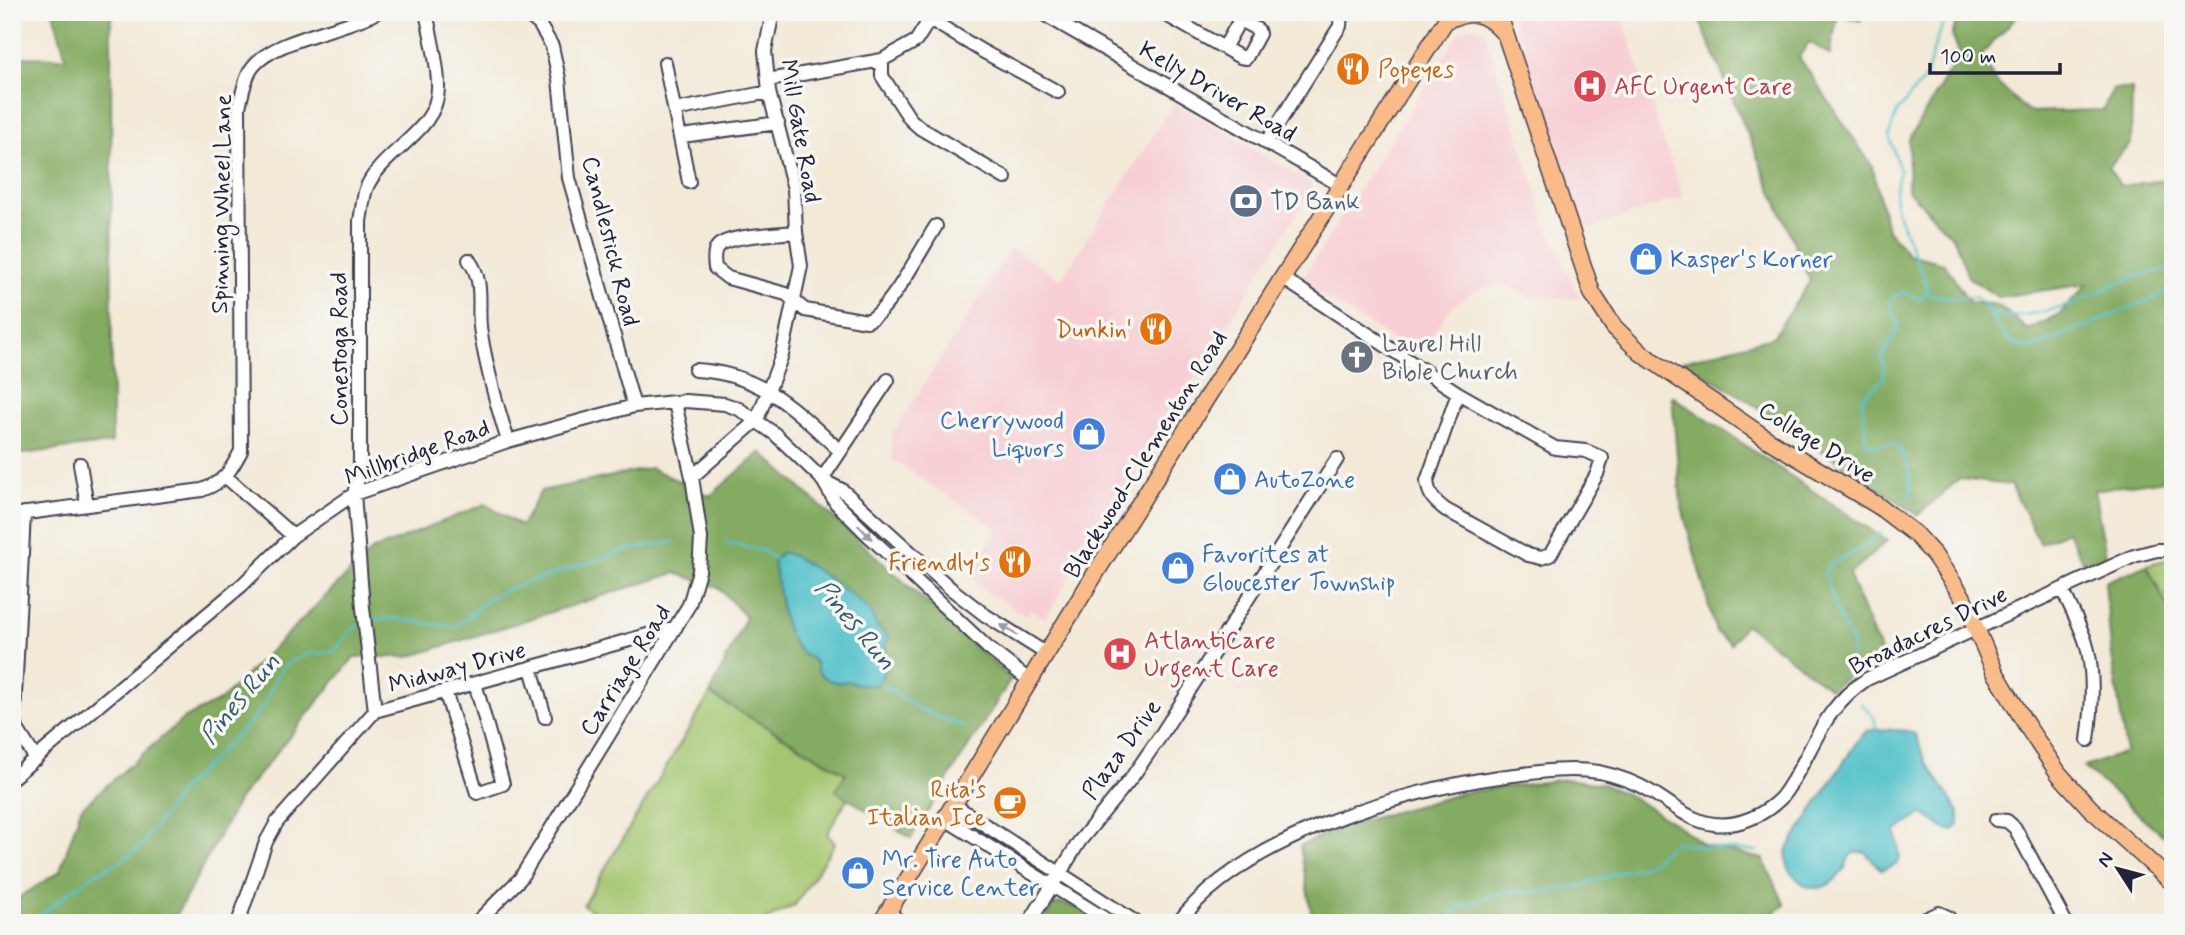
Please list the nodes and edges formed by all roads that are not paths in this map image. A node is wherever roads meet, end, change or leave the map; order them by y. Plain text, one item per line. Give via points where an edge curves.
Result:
1 (377, 12) edge
2 (426, 12) edge
3 (524, 12) edge
4 (773, 12) edge
5 (918, 12) edge
6 (1040, 12) edge
7 (1160, 12) edge
8 (1341, 12) edge
9 (1497, 12) edge
10 (1057, 16) edge
11 (1449, 16) edge
12 (930, 19) junction
13 (1506, 35) junction
14 (1224, 48) dead end
15 (882, 61) junction
16 (666, 63) dead end
17 (769, 86) junction
18 (1058, 92) dead end
19 (675, 110) junction
20 (778, 123) junction
21 (682, 136) junction
22 (1266, 144) junction
23 (1005, 178) dead end
24 (689, 182) dead end
25 (1340, 185) junction
26 (936, 226) dead end
27 (796, 232) junction
28 (469, 260) dead end
29 (1284, 279) junction
30 (794, 301) junction
31 (695, 370) dead end
32 (888, 380) dead end
33 (768, 390) junction
34 (1458, 393) junction
35 (675, 403) junction
36 (634, 406) junction
37 (757, 420) junction
38 (508, 441) junction
39 (840, 451) junction
40 (1337, 459) dead end
41 (80, 464) dead end
42 (225, 477) junction
43 (692, 477) junction
44 (822, 479) junction
45 (354, 494) junction
46 (87, 505) junction
47 (18, 514) edge
48 (293, 536) junction
49 (2173, 550) edge
50 (2062, 589) junction
51 (676, 627) junction
52 (1976, 628) junction
53 (1047, 654) junction
54 (531, 668) junction
55 (1030, 681) junction
56 (475, 683) junction
57 (445, 691) junction
58 (375, 711) junction
59 (545, 717) dead end
60 (2088, 740) dead end
61 (36, 759) junction
62 (12, 779) edge
63 (949, 812) junction
64 (1996, 820) dead end
65 (1060, 874) junction
66 (2173, 883) edge
67 (1053, 886) junction
68 (890, 918) edge
69 (238, 923) edge
70 (476, 923) edge
71 (1029, 923) edge
72 (1112, 923) edge
73 (1137, 923) edge
74 (1178, 923) edge
75 (1916, 923) edge
76 (1952, 923) edge
77 (2066, 923) edge

1 - 42 street, Spinning Wheel Lane via 279,48 258,61 245,83 239,107 240,451
2 - 45 street, Conestoga Road via 438,88 435,102 426,120 366,188 360,221 360,471
3 - 36 street, Candlestick Road via 539,24 552,46 569,178
4 - 17 street, Mill Gate Road via 765,51
5 - 12 street
6 - 10 street, Kelly Driver Road
7 - 14 street
8 - 22 street via 1340,26
9 - 13 main road, College Drive
10 - 22 street, Kelly Driver Road
11 - 13 main road via 1478,13
11 - 25 main road, Blackwood-Clementon Road
12 - 15 street via 916,41
12 - 18 street
13 - 52 main road, College Drive via 1592,293 1614,327 1641,353 1915,534 1962,596
15 - 17 street
15 - 23 street via 883,76 919,128
16 - 19 street
17 - 19 street
17 - 20 street, Mill Gate Road
19 - 21 street
20 - 21 street
20 - 27 street, Mill Gate Road via 793,190
21 - 24 street
22 - 25 street, Kelly Driver Road
25 - 29 main road, Blackwood-Clementon Road
26 - 30 street via 875,318 838,317 805,310
27 - 30 street, Mill Gate Road via 801,266
27 - 30 street via 736,239 719,244 715,255 715,268 727,278
28 - 38 street via 481,288 480,330
29 - 34 street
29 - 53 main road, Blackwood-Clementon Road
30 - 33 street, Mill Gate Road via 782,355
31 - 33 street via 725,372
32 - 39 street
33 - 37 street, Mill Gate Road
33 - 39 street
34 - 34 street via 1555,448 1602,457 1597,474 1550,555 1528,555 1446,510 1428,494 1427,481
35 - 36 street, Millbridge Road
35 - 37 street, Millbridge Road via 725,404
35 - 43 street, Carriage Road
36 - 38 street, Millbridge Road
37 - 43 street
37 - 44 street, Millbridge Road
38 - 45 street, Millbridge Road
39 - 44 street
40 - 65 street, Plaza Drive via 1132,777 1097,818
41 - 46 street
42 - 46 street via 202,490
42 - 48 street
43 - 51 street, Carriage Road via 701,538 699,571 689,605
53 -> 44 street, Millbridge Road via 950,588 842,491
44 -> 55 street, Millbridge Road via 836,503 870,537 988,648
45 - 48 street, Millbridge Road
45 - 58 street, Conestoga Road
46 - 47 street
47 - 61 street via 14,716
48 - 61 street, Millbridge Road via 241,586
49 - 50 street, Broadacres Drive via 2134,556
50 - 52 street, Broadacres Drive
50 - 60 street via 2088,651 2092,707
51 - 54 street, Midway Drive
51 - 70 street, Carriage Road via 520,879
52 - 66 main road, College Drive via 1996,672 2059,774
52 - 74 street, Broadacres Drive via 1877,674 1846,695 1819,730 1787,790 1773,806 1754,817 1724,824 1703,822 1638,785 1600,772 1536,772 1460,783 1367,808 1280,845 1219,881
53 - 55 main road, Blackwood-Clementon Road
54 - 56 street, Midway Drive
54 - 59 street
55 - 63 main road, Blackwood-Clementon Road
56 - 57 street, Midway Drive
56 - 57 street via 503,784 477,793
57 - 58 street, Midway Drive
58 - 69 street, Midway Drive via 277,822
61 - 62 street, Millbridge Road
63 - 65 street
63 - 67 street
63 - 68 main road, Blackwood-Clementon Road
64 - 77 street via 2015,828
65 - 67 street, Plaza Drive
65 - 73 street
67 - 71 street, Plaza Drive
67 - 72 street
75 - 76 street via 1939,913

